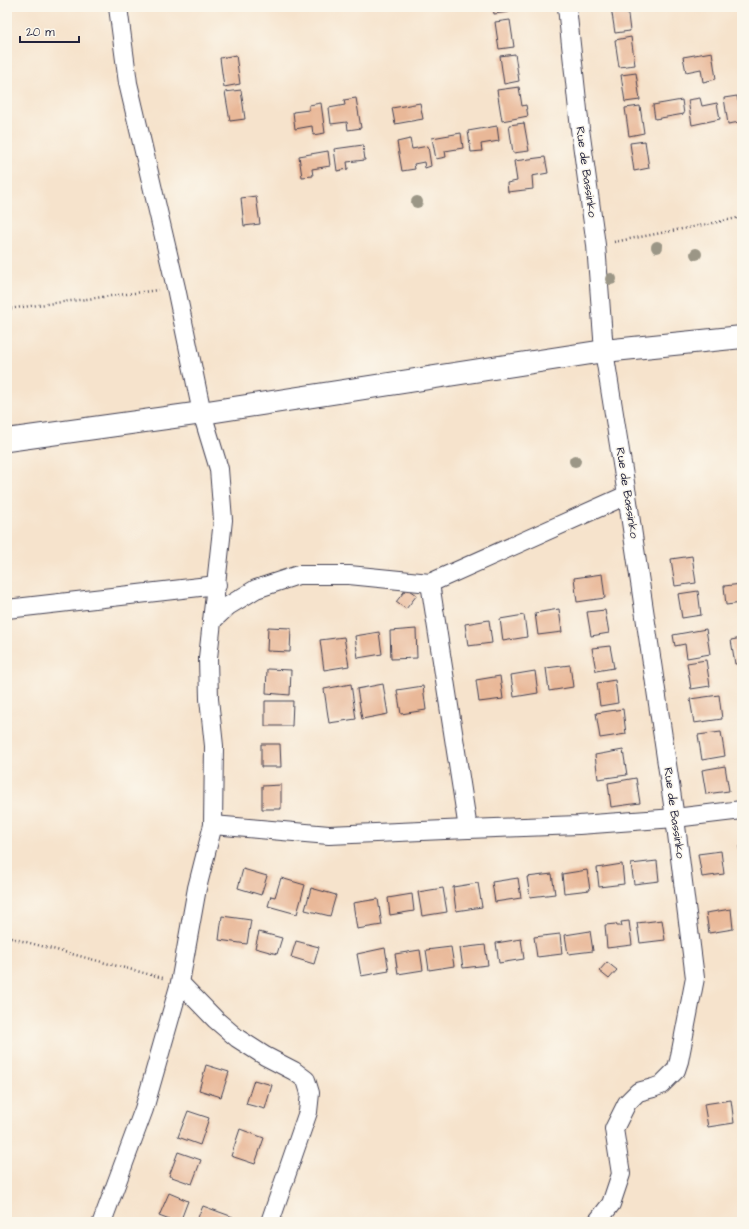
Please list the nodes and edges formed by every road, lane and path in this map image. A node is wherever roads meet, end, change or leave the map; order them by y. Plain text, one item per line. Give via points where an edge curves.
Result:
1 (118, 7) edge
2 (567, 7) edge
3 (742, 216) edge
4 (596, 245) junction
5 (176, 288) junction
6 (7, 309) edge
7 (742, 337) edge
8 (604, 351) junction
9 (202, 413) junction
10 (7, 440) edge
11 (627, 495) junction
12 (430, 583) junction
13 (217, 585) junction
14 (7, 609) edge
15 (212, 621) junction
16 (742, 810) edge
17 (674, 818) junction
18 (212, 825) junction
19 (468, 829) junction
20 (7, 937) edge
21 (180, 983) junction
22 (102, 1222) edge
23 (270, 1222) edge
24 (597, 1222) edge

1 - 5 street via 128,83
2 - 4 street, Rue de Bassinko
3 - 4 path
4 - 8 street, Rue de Bassinko
5 - 6 path
5 - 9 street
7 - 8 street
8 - 9 street
8 - 11 street, Rue de Bassinko
9 - 10 street
9 - 13 street via 219,470 223,520
11 - 12 street
11 - 17 street, Rue de Bassinko
12 - 15 street via 349,575 298,575 256,589 228,606
12 - 19 street
13 - 14 street
13 - 15 street
15 - 18 street via 208,658 214,746
16 - 17 street
17 - 19 street
17 - 24 street, Rue de Bassinko via 695,978 676,1070 661,1085 638,1092 627,1103 614,1129 621,1174 611,1204
18 - 19 street via 329,836
18 - 21 street
20 - 21 path
21 - 22 street via 144,1109
21 - 23 street via 216,1020 238,1038 306,1080 310,1093 308,1112

